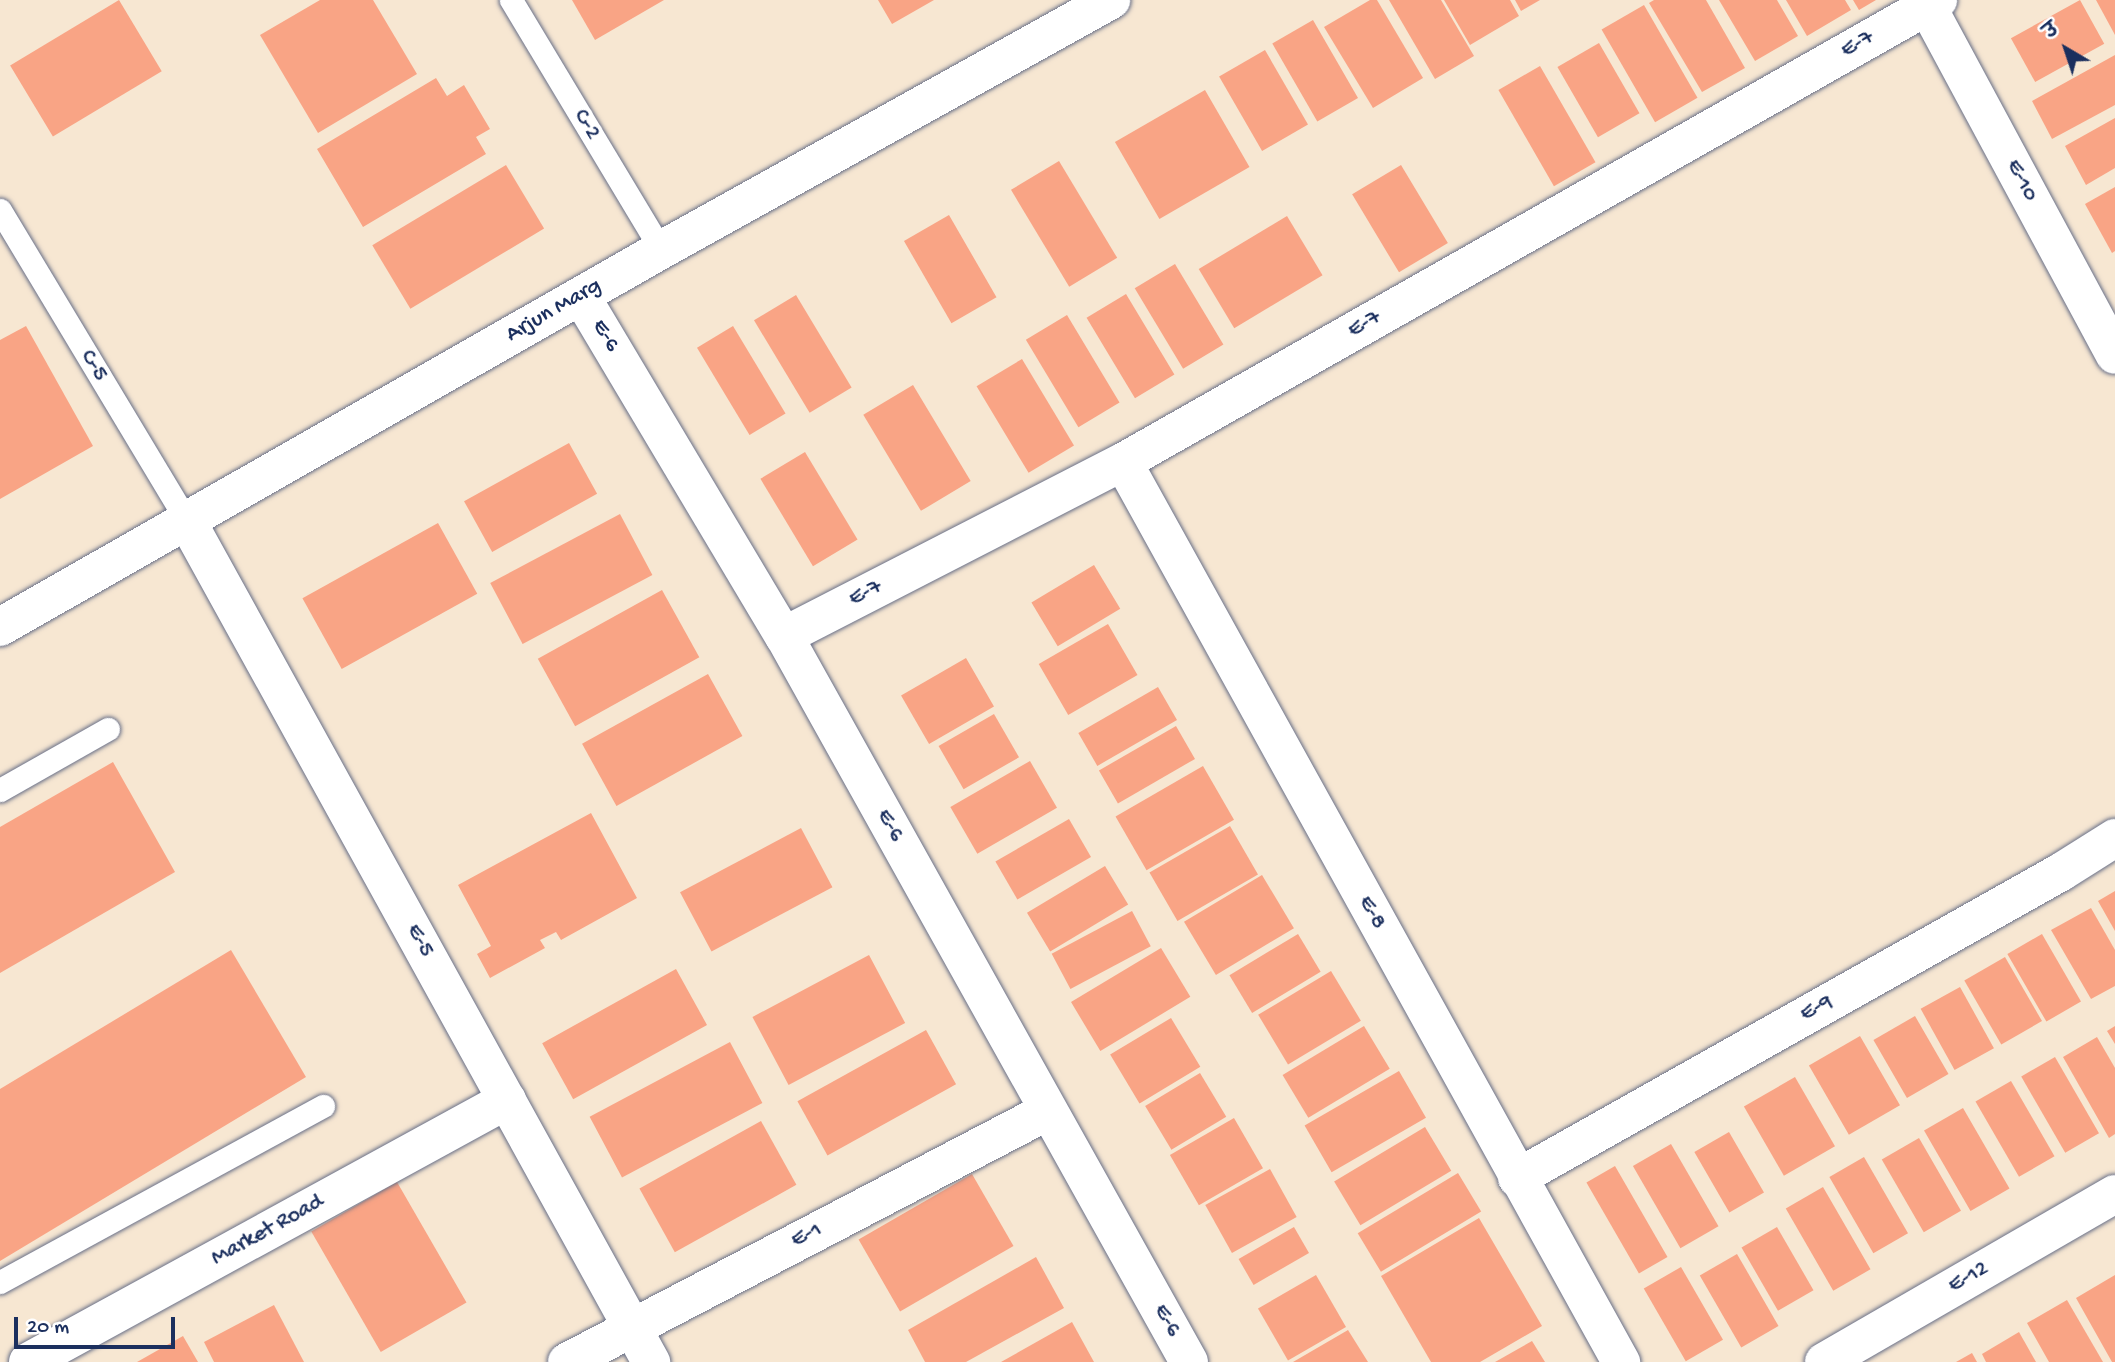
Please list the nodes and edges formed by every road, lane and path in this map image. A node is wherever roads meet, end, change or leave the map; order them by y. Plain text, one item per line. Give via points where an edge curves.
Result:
1 (511, 0) edge
2 (1100, 3) edge
3 (1933, 3) edge
4 (0, 210) edge
5 (661, 250) junction
6 (581, 296) junction
7 (2115, 355) edge
8 (1123, 462) junction
9 (187, 521) junction
10 (0, 626) edge
11 (784, 636) junction
12 (108, 729) dead end
13 (0, 790) edge
14 (2115, 838) edge
15 (507, 1100) junction
16 (323, 1106) dead end
17 (1048, 1111) junction
18 (1517, 1178) junction
19 (2115, 1194) edge
20 (0, 1282) edge
21 (633, 1327) junction
22 (28, 1362) edge
23 (567, 1362) edge
24 (651, 1362) edge
25 (1189, 1362) edge
26 (1621, 1362) edge
27 (1824, 1362) edge

1 - 5 lane, C-2
2 - 5 street, Arjun Marg
3 - 7 street, E-10
3 - 8 street, E-7
4 - 9 lane, C-5
5 - 6 street, Arjun Marg
6 - 9 street, Arjun Marg
6 - 11 street, E-6
8 - 11 street, E-7
8 - 18 street, E-8
9 - 10 street, Arjun Marg
9 - 15 street, E-5
11 - 17 street, E-6
12 - 13 lane
14 - 18 street, E-9
15 - 21 street, E-5
15 - 22 street, Market Road
16 - 20 lane
17 - 21 street, E-1
17 - 25 street, E-6
18 - 26 street, E-8
19 - 27 street, E-12
21 - 23 street, E-1
21 - 24 street, E-5

